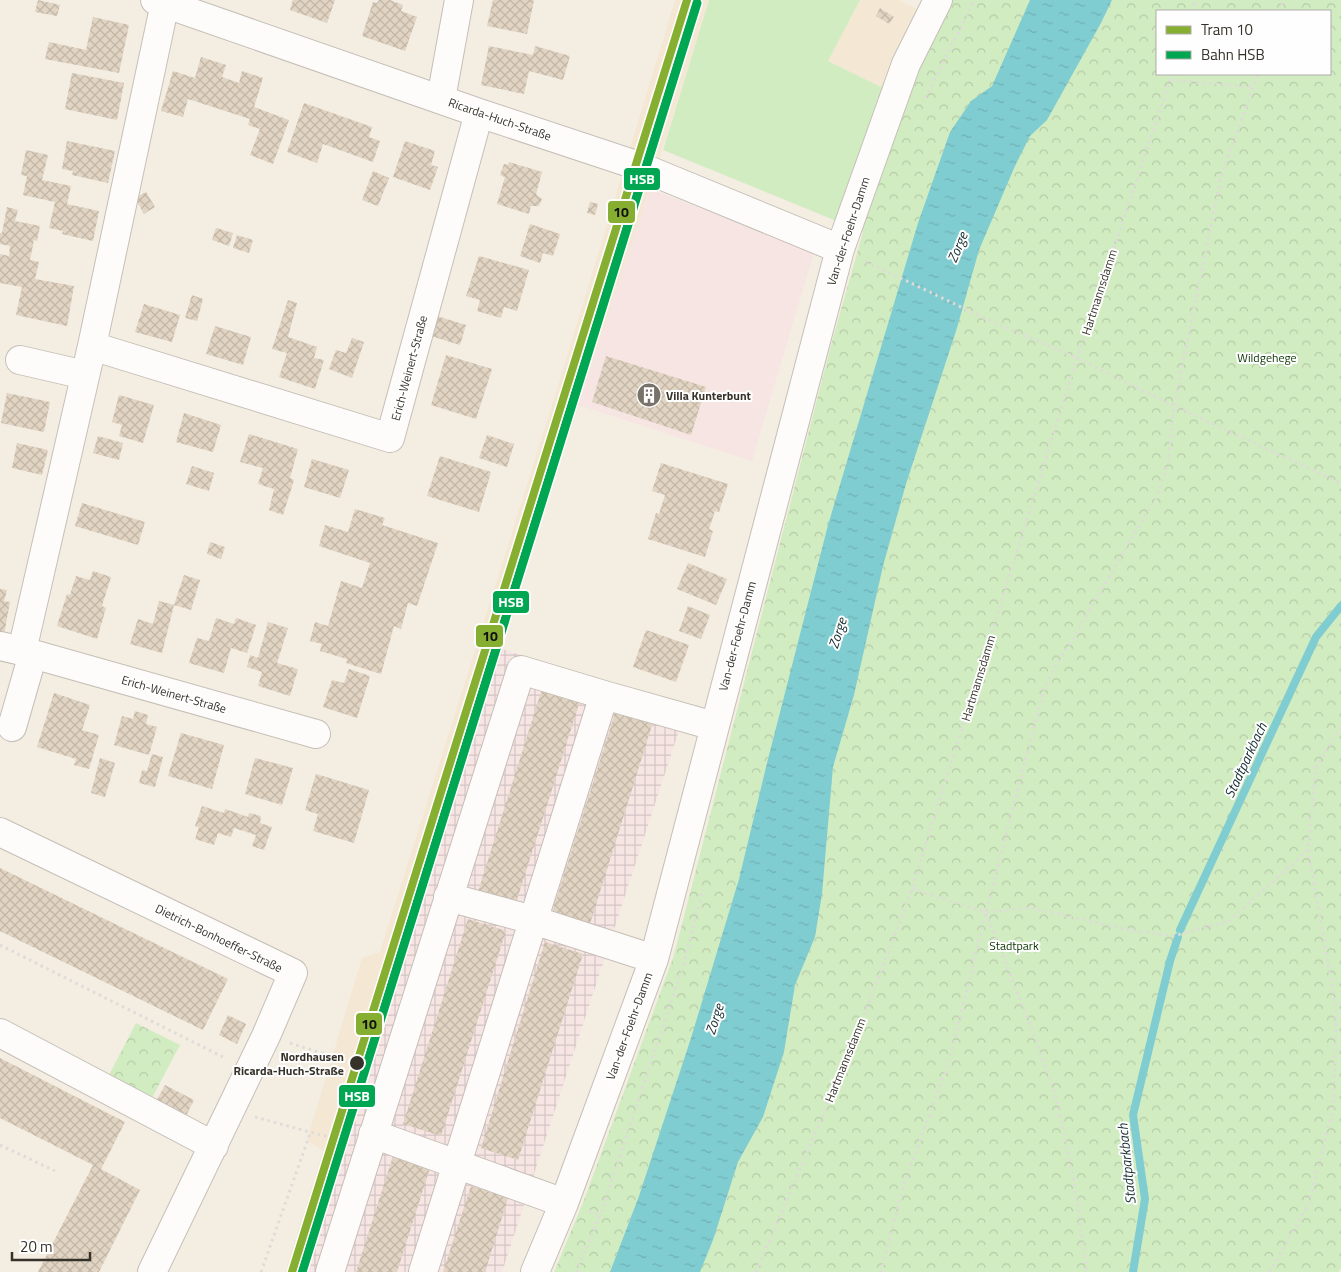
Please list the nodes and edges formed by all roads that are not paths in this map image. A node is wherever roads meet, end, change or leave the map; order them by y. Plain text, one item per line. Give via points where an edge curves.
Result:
1 (460, 0) edge
2 (938, 0) edge
3 (160, 2) edge
4 (441, 99) junction
5 (479, 113) junction
6 (840, 249) junction
7 (92, 346) junction
8 (20, 360) dead end
9 (85, 375) junction
10 (18, 650) edge
11 (604, 695) junction
12 (714, 726) junction
13 (12, 727) dead end
14 (316, 734) dead end
15 (0, 832) edge
16 (448, 897) junction
17 (533, 920) junction
18 (654, 959) junction
19 (0, 1033) edge
20 (371, 1141) junction
21 (214, 1146) junction
22 (457, 1164) junction
23 (564, 1203) junction
24 (152, 1272) edge
25 (330, 1272) edge
26 (422, 1272) edge
27 (535, 1272) edge

1 - 4 street
2 - 6 street, Van-der-Foehr-Damm via 906,64
3 - 4 street, Ricarda-Huch-Straße
3 - 7 street
4 - 5 street, Ricarda-Huch-Straße
5 - 6 street, Ricarda-Huch-Straße via 636,165
5 - 7 street, Erich-Weinert-Straße via 390,438
6 - 12 street, Van-der-Foehr-Damm
7 - 9 street
8 - 9 street
9 - 10 street
10 - 13 street
10 - 14 street, Erich-Weinert-Straße
11 - 12 street
11 - 16 street via 521,670
11 - 17 street
12 - 18 street, Van-der-Foehr-Damm
15 - 21 street, Dietrich-Bonhoeffer-Straße via 293,973
16 - 17 street
16 - 20 street
17 - 18 street
17 - 22 street
18 - 23 street, Van-der-Foehr-Damm
19 - 21 street
20 - 22 street
20 - 25 street
21 - 24 street, Dietrich-Bonhoeffer-Straße
22 - 23 street
22 - 26 street
23 - 27 street, Van-der-Foehr-Damm

